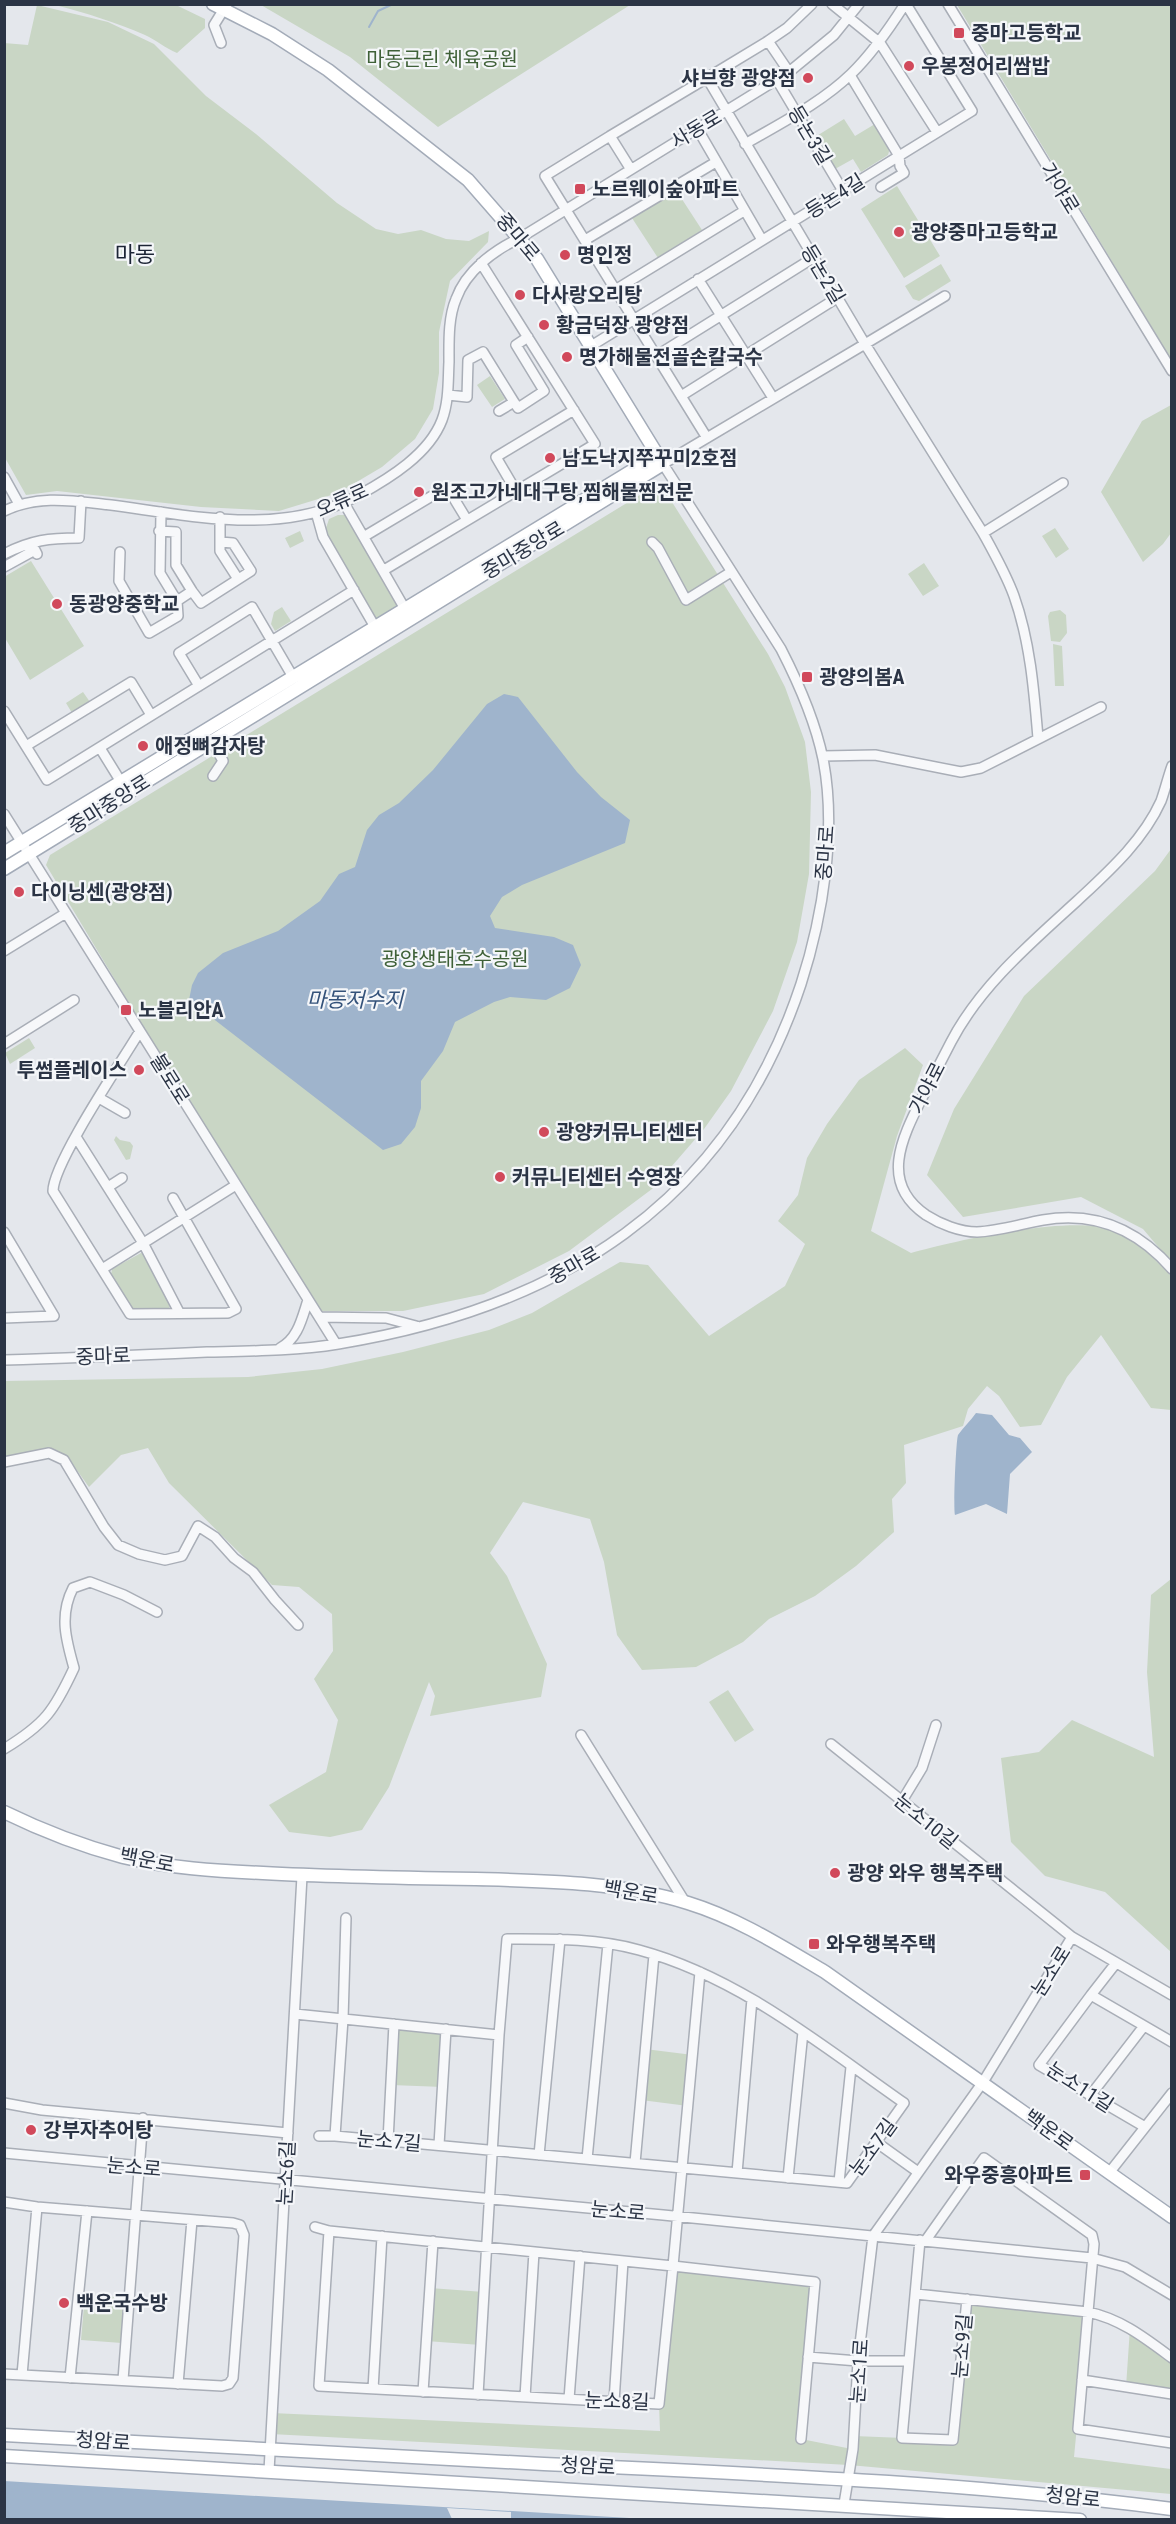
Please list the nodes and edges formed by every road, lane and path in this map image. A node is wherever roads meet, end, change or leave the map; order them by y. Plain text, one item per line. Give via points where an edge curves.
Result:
1 (812, 4) edge
2 (832, 4) edge
3 (859, 4) edge
4 (906, 4) edge
5 (948, 4) edge
6 (221, 6) edge
7 (848, 18) junction
8 (768, 41) junction
9 (221, 43) dead end
10 (880, 43) junction
11 (789, 72) junction
12 (850, 75) junction
13 (706, 78) junction
14 (777, 80) junction
15 (726, 111) junction
16 (796, 113) junction
17 (697, 128) junction
18 (938, 132) junction
19 (610, 136) junction
20 (745, 144) junction
21 (899, 156) junction
22 (716, 162) junction
23 (630, 168) junction
24 (881, 187) dead end
25 (843, 191) junction
26 (565, 209) junction
27 (744, 211) junction
28 (792, 222) junction
29 (520, 238) junction
30 (585, 240) junction
31 (762, 240) junction
32 (813, 258) junction
33 (482, 264) junction
34 (698, 279) junction
35 (615, 290) junction
36 (945, 296) dead end
37 (837, 298) junction
38 (722, 316) junction
39 (634, 319) junction
40 (528, 337) junction
41 (865, 344) junction
42 (591, 346) junction
43 (656, 356) junction
44 (746, 356) junction
45 (1172, 371) edge
46 (448, 395) junction
47 (681, 396) junction
48 (773, 398) junction
49 (514, 402) junction
50 (574, 410) junction
51 (499, 411) dead end
52 (707, 438) junction
53 (660, 460) junction
54 (4, 477) edge
55 (1063, 483) dead end
56 (516, 491) junction
57 (81, 501) junction
58 (344, 503) junction
59 (19, 504) junction
60 (4, 512) edge
61 (161, 512) junction
62 (316, 512) junction
63 (220, 517) junction
64 (467, 520) junction
65 (159, 531) junction
66 (983, 533) junction
67 (365, 536) junction
68 (651, 542) dead end
69 (220, 543) junction
70 (120, 552) dead end
71 (4, 554) edge
72 (37, 554) dead end
73 (4, 567) edge
74 (384, 570) junction
75 (731, 572) junction
76 (238, 579) junction
77 (354, 590) junction
78 (192, 591) junction
79 (177, 601) junction
80 (405, 609) junction
81 (375, 627) junction
82 (272, 641) junction
83 (293, 678) junction
84 (199, 686) junction
85 (1101, 707) dead end
86 (4, 711) edge
87 (151, 715) junction
88 (1038, 738) junction
89 (212, 741) junction
90 (26, 746) junction
91 (100, 748) junction
92 (823, 756) junction
93 (1172, 766) edge
94 (213, 776) dead end
95 (122, 782) junction
96 (4, 814) edge
97 (22, 842) junction
98 (4, 853) edge
99 (29, 854) junction
100 (4, 869) edge
101 (66, 913) junction
102 (4, 951) edge
103 (74, 1000) dead end
104 (140, 1031) junction
105 (4, 1044) edge
106 (99, 1098) junction
107 (125, 1113) dead end
108 (76, 1137) junction
109 (122, 1178) dead end
110 (236, 1185) junction
111 (108, 1187) junction
112 (172, 1198) dead end
113 (185, 1217) junction
114 (4, 1232) edge
115 (143, 1243) junction
116 (102, 1269) junction
117 (1172, 1269) edge
118 (308, 1300) junction
119 (179, 1312) junction
120 (4, 1318) edge
121 (419, 1327) junction
122 (336, 1344) junction
123 (276, 1350) junction
124 (4, 1360) edge
125 (4, 1462) edge
126 (157, 1612) dead end
127 (298, 1624) dead end
128 (936, 1725) dead end
129 (580, 1735) dead end
130 (831, 1744) dead end
131 (4, 1749) edge
132 (902, 1801) junction
133 (4, 1812) edge
134 (303, 1875) junction
135 (685, 1902) junction
136 (346, 1918) dead end
137 (1072, 1937) junction
138 (560, 1939) junction
139 (608, 1944) junction
140 (654, 1954) junction
141 (1116, 1963) junction
142 (700, 1972) junction
143 (1091, 1995) junction
144 (1172, 1995) edge
145 (752, 2000) junction
146 (295, 2014) junction
147 (343, 2019) junction
148 (394, 2024) junction
149 (1144, 2026) junction
150 (446, 2030) junction
151 (803, 2032) junction
152 (499, 2035) junction
153 (1172, 2042) edge
154 (851, 2067) junction
155 (983, 2082) junction
156 (1172, 2093) edge
157 (1090, 2096) junction
158 (4, 2103) edge
159 (143, 2118) junction
160 (1145, 2127) junction
161 (288, 2133) junction
162 (319, 2136) dead end
163 (335, 2136) junction
164 (388, 2141) junction
165 (876, 2142) junction
166 (439, 2145) junction
167 (492, 2150) junction
168 (4, 2153) edge
169 (539, 2155) junction
170 (586, 2159) junction
171 (634, 2163) junction
172 (139, 2167) junction
173 (682, 2168) junction
174 (918, 2172) junction
175 (736, 2173) junction
176 (1109, 2173) junction
177 (788, 2178) junction
178 (285, 2179) junction
179 (839, 2182) junction
180 (490, 2198) junction
181 (4, 2202) edge
182 (38, 2207) junction
183 (87, 2211) junction
184 (136, 2215) junction
185 (678, 2216) junction
186 (1172, 2217) edge
187 (192, 2220) junction
188 (315, 2227) dead end
189 (329, 2231) junction
190 (382, 2236) junction
191 (873, 2236) junction
192 (923, 2240) junction
193 (433, 2241) junction
194 (487, 2247) junction
195 (534, 2252) junction
196 (580, 2256) junction
197 (1093, 2258) junction
198 (623, 2261) junction
199 (674, 2266) junction
200 (916, 2294) junction
201 (1172, 2295) edge
202 (967, 2300) junction
203 (1088, 2312) junction
204 (808, 2357) junction
205 (1172, 2358) edge
206 (858, 2361) junction
207 (909, 2361) junction
208 (4, 2374) edge
209 (22, 2375) junction
210 (70, 2378) junction
211 (123, 2380) junction
212 (1082, 2380) junction
213 (178, 2384) junction
214 (373, 2389) junction
215 (423, 2392) junction
216 (1172, 2394) edge
217 (478, 2395) junction
218 (525, 2397) junction
219 (569, 2399) junction
220 (614, 2402) junction
221 (4, 2435) edge
222 (801, 2439) dead end
223 (1172, 2443) edge
224 (270, 2451) junction
225 (4, 2456) edge
226 (269, 2470) junction
227 (846, 2481) junction
228 (844, 2504) junction
229 (1172, 2509) edge
230 (1080, 2520) edge

1 - 8 street
2 - 7 street
3 - 7 street, 사동로
4 - 10 street
4 - 18 street, 등논4길 via 972,111
5 - 45 street, 가야로
6 - 9 street via 214,25
6 - 29 main road, 중마로 via 328,70 405,128 468,180
7 - 10 street
7 - 11 street, 사동로 via 834,35
8 - 11 street
8 - 13 street
10 - 12 street
10 - 18 street
11 - 14 street, 사동로
12 - 16 street
12 - 21 street
13 - 15 street, 등논2길
13 - 19 street
14 - 15 street, 사동로
14 - 16 street, 등논3길
15 - 17 street, 사동로
15 - 20 street, 등논2길
16 - 20 street
16 - 25 street, 등논3길
17 - 22 street
17 - 23 street, 사동로
18 - 21 street, 등논4길
19 - 23 street
19 - 26 street via 545,176
20 - 28 street, 등논2길
21 - 24 street via 904,173
21 - 25 street, 등논4길
22 - 27 street
22 - 30 street
23 - 26 street, 사동로
25 - 28 street, 등논4길
26 - 29 street, 사동로
26 - 30 street
27 - 31 street
27 - 35 street
28 - 31 street, 등논4길
28 - 32 street, 등논2길
29 - 33 street, 오류로 via 498,249
29 - 42 main road, 중마로
30 - 35 street
31 - 34 street, 등논4길
32 - 37 street, 등논2길
32 - 38 street
33 - 40 street
33 - 46 street, 오류로 via 456,298 449,334
34 - 38 street
34 - 39 street, 등논4길
35 - 39 street
36 - 41 street, 중마중앙로
37 - 41 street, 등논2길
37 - 44 street
38 - 43 street
38 - 44 street
39 - 42 street, 등논4길
39 - 43 street
40 - 49 street via 516,345 544,391 518,408
40 - 50 street
41 - 48 street, 중마중앙로
41 - 66 street
42 - 53 main road, 중마로
43 - 47 street
44 - 47 street
44 - 48 street
46 - 49 street via 467,396 468,360 483,352
46 - 58 street, 오류로 via 441,421 425,447 390,475
47 - 52 street
48 - 52 street, 중마중앙로
49 - 51 street
50 - 56 street via 496,458
50 - 56 street via 595,444
52 - 53 street, 중마중앙로
53 - 75 street, 중마로
53 - 80 main road, 중마중앙로
53 - 89 main road, 중마중앙로
54 - 59 street
55 - 66 street
56 - 64 street
57 - 59 street, 오류로 via 42,499
57 - 61 street, 오류로
57 - 71 street via 79,538 28,542
58 - 62 street, 오류로
58 - 67 street
59 - 60 street, 오류로
61 - 63 street, 오류로
61 - 65 street
62 - 63 street, 오류로 via 262,521
62 - 77 street via 323,537
63 - 69 street
64 - 67 street via 447,487
64 - 74 street
65 - 78 street via 176,532 176,565
65 - 79 street via 160,573
66 - 88 street via 1005,573 1022,620
67 - 74 street
68 - 75 street via 686,600
69 - 76 street via 219,550
69 - 76 street via 233,543 251,571
70 - 79 street via 119,580 149,633 178,616
72 - 73 street via 35,550
74 - 80 street
75 - 92 street, 중마로 via 796,678
76 - 78 street via 201,603
77 - 81 street
77 - 82 street
78 - 79 street
80 - 81 main road, 중마중앙로
81 - 83 main road, 중마중앙로
82 - 83 street
82 - 84 street
82 - 84 street via 252,607 179,653
83 - 95 main road, 중마중앙로
84 - 87 street
85 - 88 street
86 - 90 street
87 - 90 street via 131,682
87 - 91 street
88 - 92 street via 981,768 961,772 875,755
89 - 94 street via 223,761
89 - 99 main road, 중마중앙로
90 - 91 street via 47,780
91 - 95 street
92 - 121 street, 중마로 via 828,814 825,872 814,945 792,1010 739,1114 699,1168 661,1205 595,1255 520,1293
93 - 117 street, 가야로 via 1161,801 1137,839 1106,875 974,1004 907,1130 898,1167 903,1191 918,1209 960,1230 978,1232 1046,1220 1085,1218 1124,1229 1141,1239
95 - 97 main road, 중마중앙로
96 - 97 street, 불로로
97 - 98 main road, 중마중앙로
97 - 99 street, 불로로
99 - 100 main road, 중마중앙로
99 - 101 street, 불로로
101 - 102 street
101 - 104 street, 불로로
103 - 105 street
104 - 106 street
104 - 110 street, 불로로
106 - 107 street
106 - 108 street
108 - 111 street
108 - 116 street via 53,1181 53,1191
109 - 111 street
110 - 113 street
110 - 118 street, 불로로
111 - 115 street
112 - 113 street
113 - 115 street
113 - 119 street via 236,1309 228,1313
114 - 120 street via 54,1316
115 - 116 street
115 - 119 street
116 - 119 street via 130,1314
118 - 121 street via 320,1317 386,1318
118 - 122 street, 불로로
118 - 123 street via 297,1331 289,1343
121 - 122 street, 중마로
122 - 123 street, 중마로
123 - 124 street, 중마로
125 - 127 street via 49,1453 64,1460 118,1545 139,1554 165,1560 182,1556 198,1526 253,1572
126 - 131 street via 90,1582 73,1588 64,1620 74,1668 46,1718
128 - 132 street via 922,1768
129 - 135 street
130 - 132 street, 눈소10길
132 - 137 street, 눈소10길
133 - 134 main road, 백운로 via 58,1837 125,1857 204,1870
134 - 135 main road, 백운로 via 565,1881
134 - 146 street, 눈소6길
135 - 155 main road, 백운로 via 774,1941
136 - 147 street, 눈소7길
137 - 141 street, 눈소10길
137 - 155 street, 눈소로
138 - 139 street, 눈소7길
138 - 152 street, 눈소7길 via 507,1939
138 - 169 street
139 - 140 street, 눈소7길
139 - 170 street
140 - 142 street, 눈소7길
140 - 171 street
141 - 143 street
141 - 144 street, 눈소10길
142 - 145 street, 눈소7길
142 - 173 street
143 - 149 street
143 - 157 street, 눈소11길 via 1040,2065
145 - 151 street, 눈소7길
145 - 175 street
146 - 147 street
146 - 161 street, 눈소6길
147 - 148 street
147 - 163 street, 눈소7길
148 - 150 street
148 - 164 street
149 - 153 street
149 - 157 street
150 - 152 street
150 - 166 street
151 - 154 street, 눈소7길
151 - 177 street
152 - 167 street
154 - 165 street, 눈소7길 via 904,2103
154 - 179 street
155 - 174 street, 눈소로
155 - 176 main road, 백운로
156 - 160 street
157 - 160 street, 눈소11길
158 - 159 street
159 - 161 street
159 - 172 street
160 - 176 street
161 - 178 street, 눈소6길
162 - 163 street
163 - 164 street, 눈소7길
164 - 166 street, 눈소7길
165 - 174 street
165 - 179 street, 눈소7길 via 846,2183
166 - 167 street, 눈소7길
167 - 169 street, 눈소7길
167 - 180 street
168 - 172 street, 눈소로
169 - 170 street, 눈소7길
170 - 171 street, 눈소7길
171 - 173 street, 눈소7길
172 - 178 street, 눈소로
172 - 184 street
173 - 175 street, 눈소7길
173 - 185 street
174 - 191 street, 눈소로
175 - 177 street, 눈소7길
176 - 186 main road, 백운로
177 - 179 street, 눈소7길
178 - 180 street, 눈소로
178 - 224 street, 눈소6길
180 - 185 street, 눈소로
180 - 194 street
181 - 182 street
182 - 183 street
182 - 209 street
183 - 184 street
183 - 210 street
184 - 187 street
184 - 211 street
185 - 191 street, 눈소로
185 - 199 street
187 - 213 street
187 - 213 street via 233,2223 243,2230 233,2378 222,2386
188 - 189 street
189 - 190 street
189 - 214 street, 눈소8길 via 319,2386
190 - 193 street
190 - 214 street
191 - 192 street
191 - 206 street, 눈소1로
192 - 197 street
192 - 197 street via 984,2158 1089,2231 1094,2239
192 - 200 street, 눈소9길
193 - 194 street
193 - 215 street
194 - 195 street
194 - 217 street
195 - 196 street
195 - 218 street
196 - 198 street
196 - 219 street
197 - 201 street via 1125,2267
197 - 203 street
198 - 199 street
198 - 220 street
199 - 204 street via 815,2282
199 - 220 street, 눈소8길 via 659,2404
200 - 202 street
200 - 207 street, 눈소9길
202 - 203 street, 눈소9길
202 - 207 street, 눈소9길 via 953,2440 902,2438
203 - 205 street, 눈소9길 via 1124,2324
203 - 212 street
204 - 206 street
204 - 222 street
206 - 207 street
206 - 227 street, 눈소1로 via 853,2449
208 - 209 street
209 - 210 street
210 - 211 street
211 - 213 street
212 - 216 street
212 - 223 street via 1078,2429
214 - 215 street, 눈소8길
215 - 217 street, 눈소8길
217 - 218 street, 눈소8길
218 - 219 street, 눈소8길
219 - 220 street, 눈소8길
221 - 224 main road, 청암로
224 - 226 street, 눈소6길
224 - 227 main road, 청암로
225 - 226 main road, 청암로
226 - 228 main road, 청암로
227 - 228 street, 눈소1로
227 - 229 main road, 청암로 via 1063,2495
228 - 230 main road, 청암로

